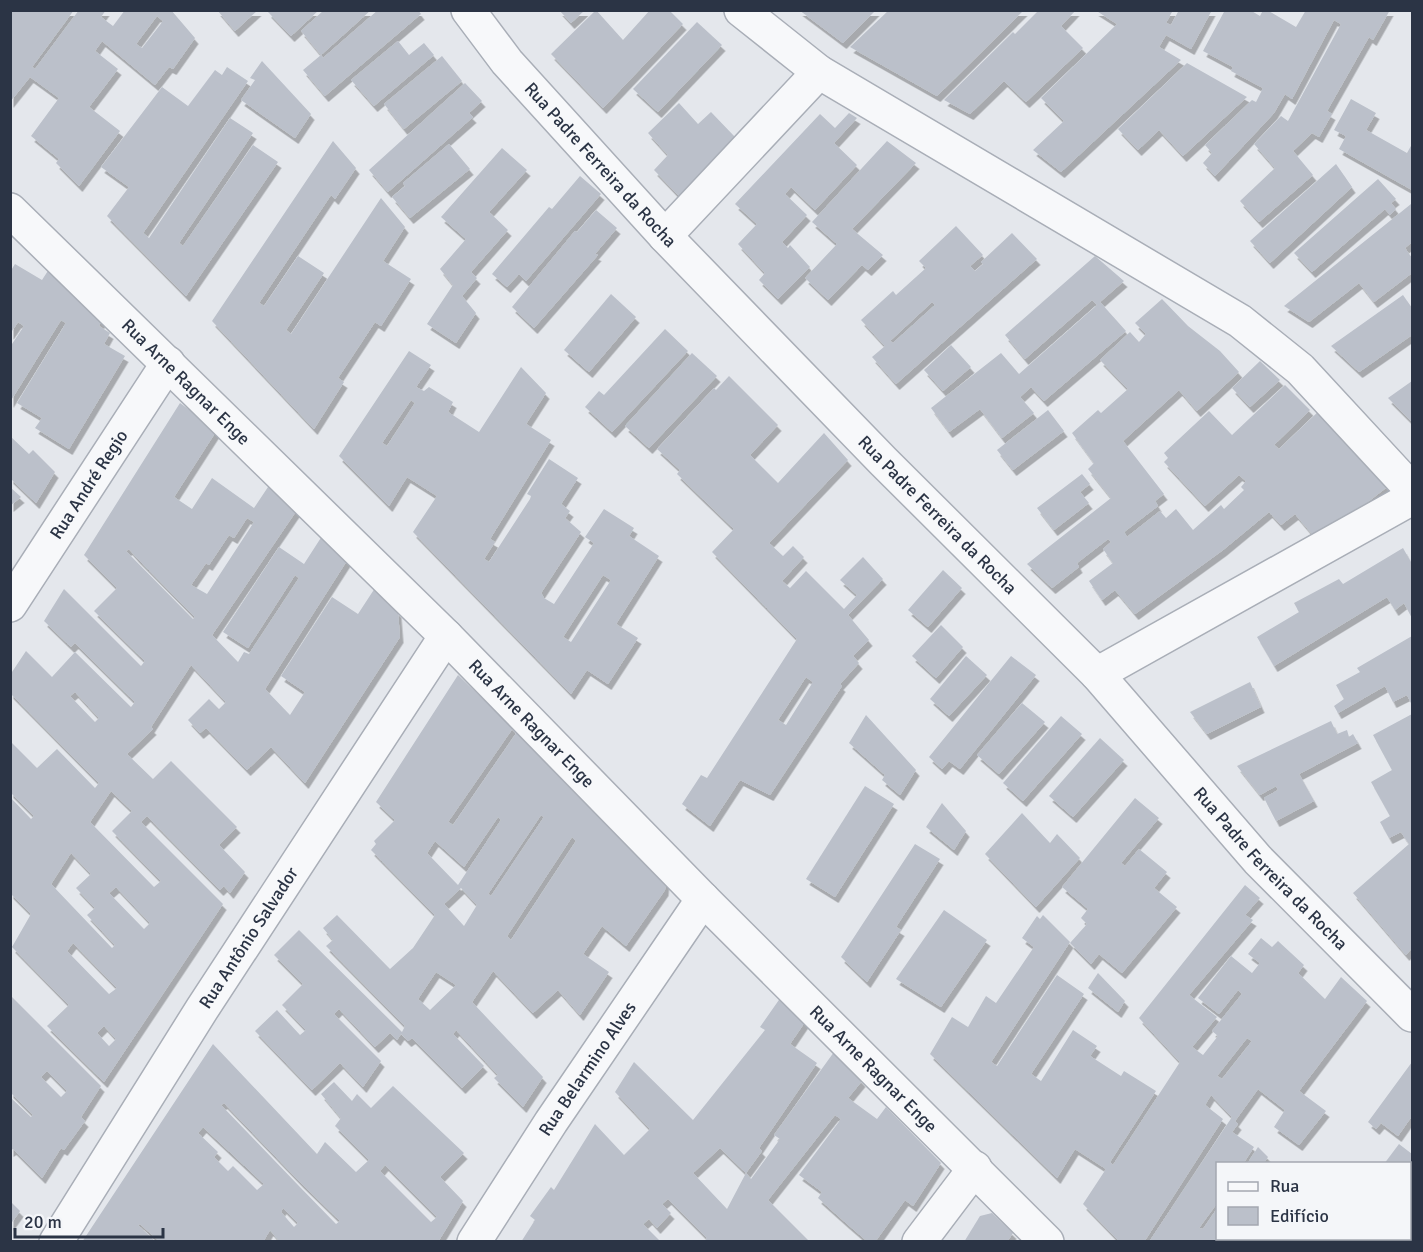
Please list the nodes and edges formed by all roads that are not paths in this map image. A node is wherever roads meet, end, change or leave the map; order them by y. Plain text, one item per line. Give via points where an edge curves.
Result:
1 (468, 10) edge
2 (741, 10) edge
3 (819, 72) junction
4 (10, 210) edge
5 (665, 236) junction
6 (168, 363) junction
7 (1413, 490) edge
8 (1413, 498) edge
9 (10, 605) edge
10 (446, 636) junction
11 (1097, 674) junction
12 (703, 899) junction
13 (1413, 1015) edge
14 (975, 1168) junction
15 (56, 1242) edge
16 (474, 1242) edge
17 (919, 1242) edge
18 (1047, 1242) edge

1 - 5 street, Rua Padre Ferreira da Rocha via 507,62
2 - 3 street
3 - 5 street
3 - 7 street via 1240,321 1300,369
4 - 6 street, Rua Arne Ragnar Enge
5 - 11 street, Rua Padre Ferreira da Rocha
6 - 9 street, Rua André Regio
6 - 10 street, Rua Arne Ragnar Enge
8 - 11 street
10 - 12 street, Rua Arne Ragnar Enge
10 - 15 street, Rua Antônio Salvador via 208,1000
11 - 13 street, Rua Padre Ferreira da Rocha via 1258,860
12 - 14 street, Rua Arne Ragnar Enge
12 - 16 street, Rua Belarmino Alves
14 - 17 street
14 - 18 street, Rua Arne Ragnar Enge

